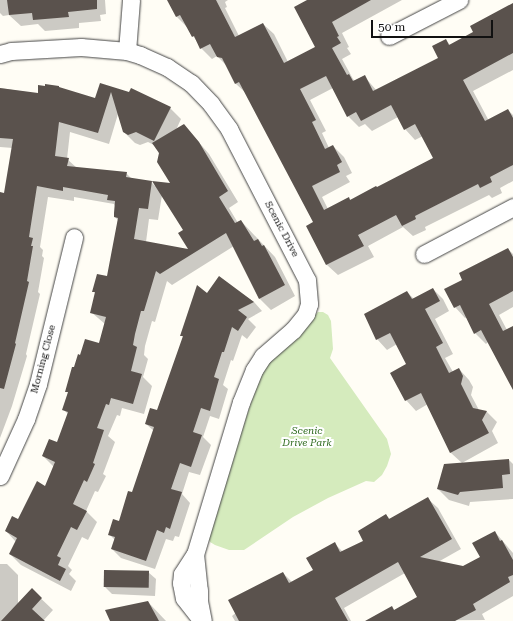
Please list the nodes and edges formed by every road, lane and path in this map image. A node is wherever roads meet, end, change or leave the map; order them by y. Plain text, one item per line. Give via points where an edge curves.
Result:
1 (131, 0) edge
2 (459, 0) edge
3 (389, 36) dead end
4 (4, 51) edge
5 (127, 51) junction
6 (513, 207) edge
7 (74, 237) dead end
8 (424, 254) dead end
9 (0, 476) edge
10 (203, 621) edge

1 - 5 street
2 - 3 street
4 - 5 street, Scenic Drive via 81,47
5 - 10 street, Scenic Drive via 167,67 191,83 212,104 238,146 304,273 309,288 309,304 300,322 263,356 254,370 241,402 195,554
6 - 8 street
7 - 9 street, Morning Close via 38,384 26,419

